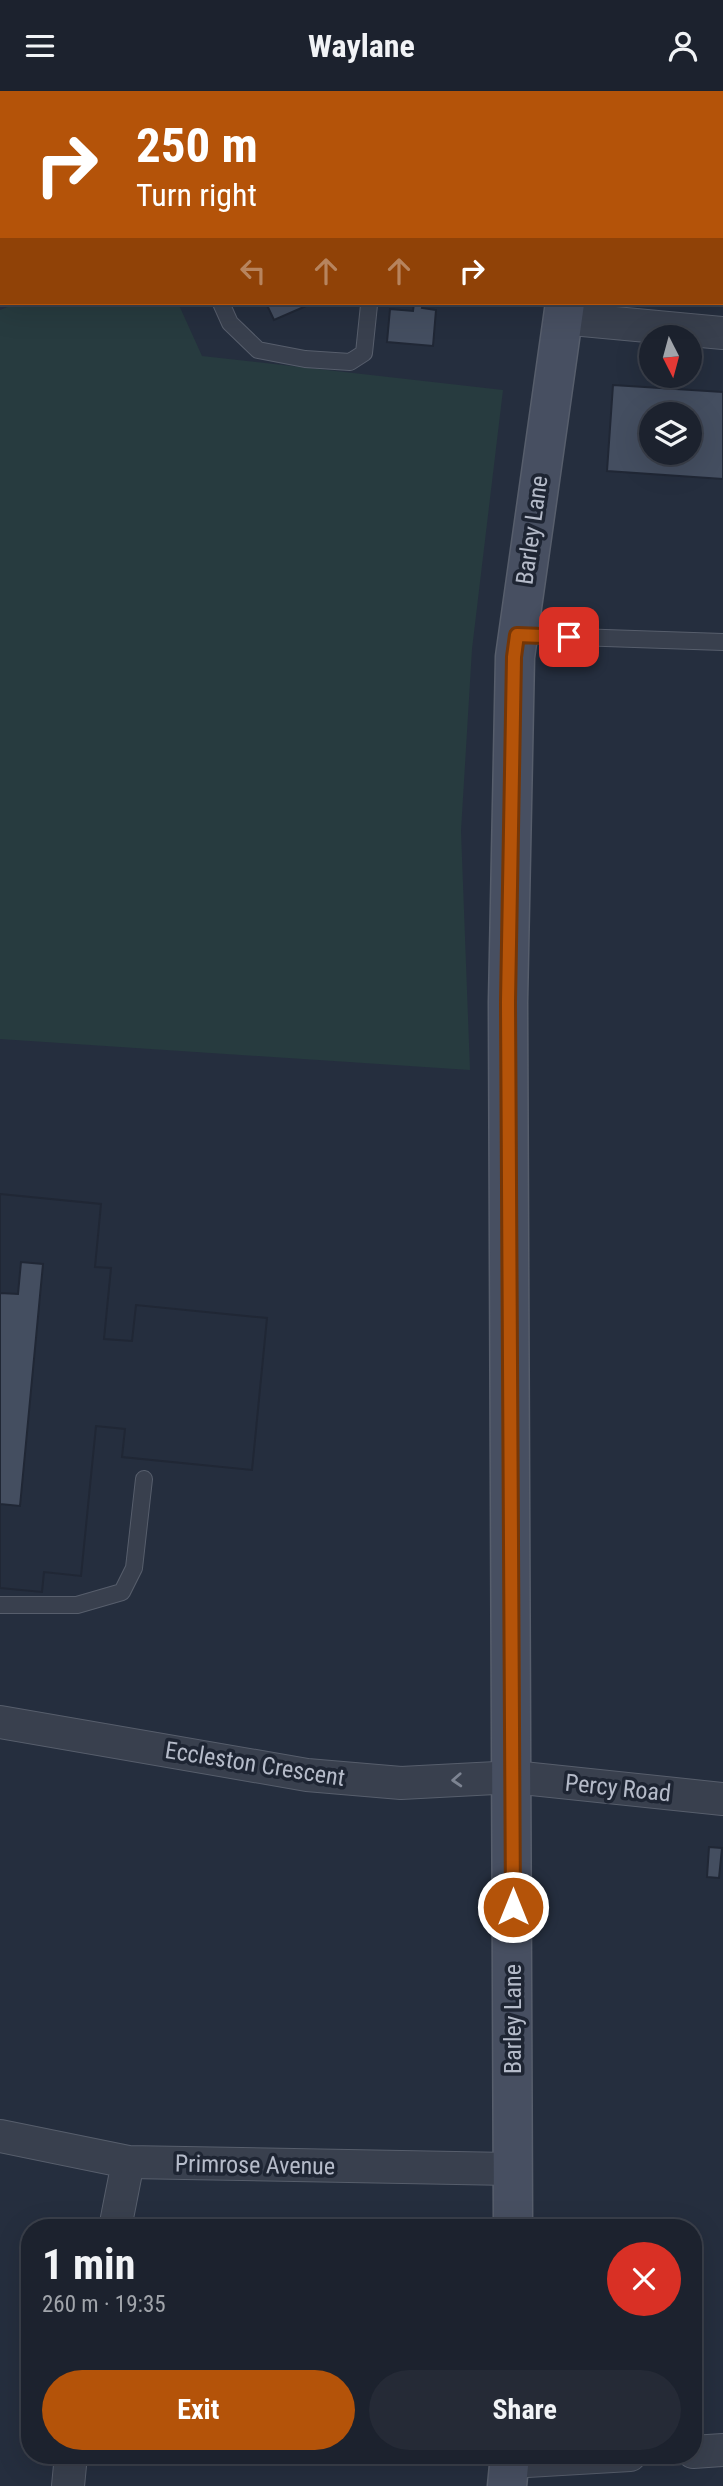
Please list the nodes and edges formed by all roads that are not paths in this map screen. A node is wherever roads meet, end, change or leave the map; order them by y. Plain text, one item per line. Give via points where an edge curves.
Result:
1 (222, 305) edge
2 (369, 305) dead end
3 (563, 311) edge
4 (723, 333) edge
5 (517, 635) junction
6 (723, 642) edge
7 (144, 1479) dead end
8 (0, 1605) edge
9 (0, 1722) edge
10 (513, 1777) junction
11 (723, 1798) edge
12 (0, 2136) edge
13 (128, 2162) junction
14 (513, 2169) junction
15 (117, 2219) edge
16 (513, 2219) edge
17 (723, 2450) edge
18 (702, 2451) edge
19 (70, 2464) edge
20 (546, 2464) edge
21 (509, 2468) edge
22 (68, 2486) edge

1 - 2 lane via 230,323 258,350 350,362 364,353
3 - 4 street
3 - 5 main road, Barley Lane
5 - 6 lane
5 - 10 main road, Barley Lane via 508,1002
7 - 8 lane via 134,1568 122,1592 77,1605
10 -> 9 street, Eccleston Crescent via 401,1783 307,1775
10 - 11 street, Percy Road
10 - 14 main road, Barley Lane
12 - 13 street, Primrose Avenue
13 - 14 street, Primrose Avenue
13 - 15 street
14 - 16 main road, Barley Lane
17 - 18 street
19 - 22 street
20 - 21 street

